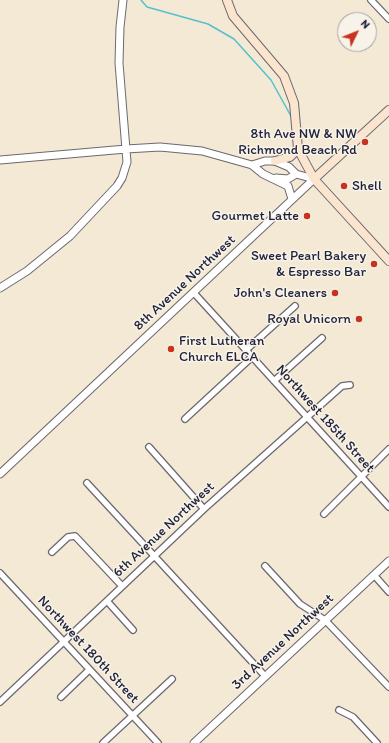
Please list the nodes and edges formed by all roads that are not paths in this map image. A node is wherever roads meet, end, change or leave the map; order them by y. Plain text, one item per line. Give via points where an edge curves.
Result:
1 (123, 0) edge
2 (227, 0) edge
3 (371, 0) edge
4 (389, 19) edge
5 (389, 110) edge
6 (126, 149) junction
7 (298, 149) junction
8 (0, 160) edge
9 (275, 161) junction
10 (252, 165) junction
11 (296, 174) junction
12 (272, 178) junction
13 (314, 179) junction
14 (292, 199) junction
15 (389, 261) edge
16 (0, 288) edge
17 (194, 293) junction
18 (296, 306) dead end
19 (322, 338) dead end
20 (246, 350) junction
21 (252, 357) junction
22 (274, 381) junction
23 (350, 385) dead end
24 (307, 417) junction
25 (185, 419) dead end
26 (148, 447) dead end
27 (389, 449) edge
28 (0, 474) edge
29 (361, 477) junction
30 (87, 483) dead end
31 (389, 508) edge
32 (204, 509) junction
33 (324, 514) dead end
34 (52, 552) dead end
35 (154, 556) junction
36 (389, 561) edge
37 (264, 566) dead end
38 (0, 573) edge
39 (374, 575) junction
40 (122, 586) junction
41 (389, 592) edge
42 (107, 601) junction
43 (325, 620) junction
44 (133, 630) dead end
45 (64, 642) junction
46 (89, 670) junction
47 (265, 676) junction
48 (172, 679) dead end
49 (389, 687) edge
50 (61, 697) dead end
51 (0, 702) edge
52 (339, 710) dead end
53 (132, 716) junction
54 (103, 743) edge
55 (158, 743) edge
56 (194, 743) edge
57 (377, 743) edge

1 - 6 street via 119,46
2 - 7 main road via 233,16 284,76 294,103
3 - 4 street
5 - 13 main road, 8th Avenue Northwest
6 - 8 street
6 - 10 street via 160,147 202,151
6 - 16 street via 127,162 117,186 70,236 27,271
7 - 9 main road via 290,157
7 - 13 main road
9 - 10 street
9 - 11 street via 289,167
10 - 12 street
11 - 12 street via 288,179
11 - 13 street
12 - 14 street via 288,186
13 - 14 street, 8th Avenue Northwest
13 - 15 main road
14 - 17 street, 8th Avenue Northwest
17 - 20 street, Northwest 185th Street
17 - 28 street, 8th Avenue Northwest
18 - 20 street
19 - 22 street
20 - 21 street, Northwest 185th Street
21 - 22 street, Northwest 185th Street
21 - 25 street
22 - 24 street, Northwest 185th Street
23 - 24 street, 6th Avenue Northwest via 342,386
24 - 29 street, Northwest 185th Street
24 - 32 street, 6th Avenue Northwest
26 - 32 street
27 - 29 street
29 - 31 street, Northwest 185th Street
29 - 33 street
30 - 35 street
32 - 35 street, 6th Avenue Northwest
34 - 40 street via 68,537 74,536
35 - 40 street, 6th Avenue Northwest
35 - 47 street
36 - 39 street, 3rd Avenue Northwest
37 - 43 street via 300,604
38 - 45 street, Northwest 180th Street
39 - 41 street
39 - 43 street, 3rd Avenue Northwest
40 - 42 street, 6th Avenue Northwest
42 - 44 street
42 - 45 street, 6th Avenue Northwest
43 - 47 street, 3rd Avenue Northwest
43 - 49 street
45 - 46 street, Northwest 180th Street
45 - 51 street, 6th Avenue Northwest
46 - 50 street
46 - 53 street, Northwest 180th Street
47 - 56 street, 3rd Avenue Northwest
48 - 53 street
52 - 57 street via 353,717
53 - 54 street
53 - 55 street, Northwest 180th Street

